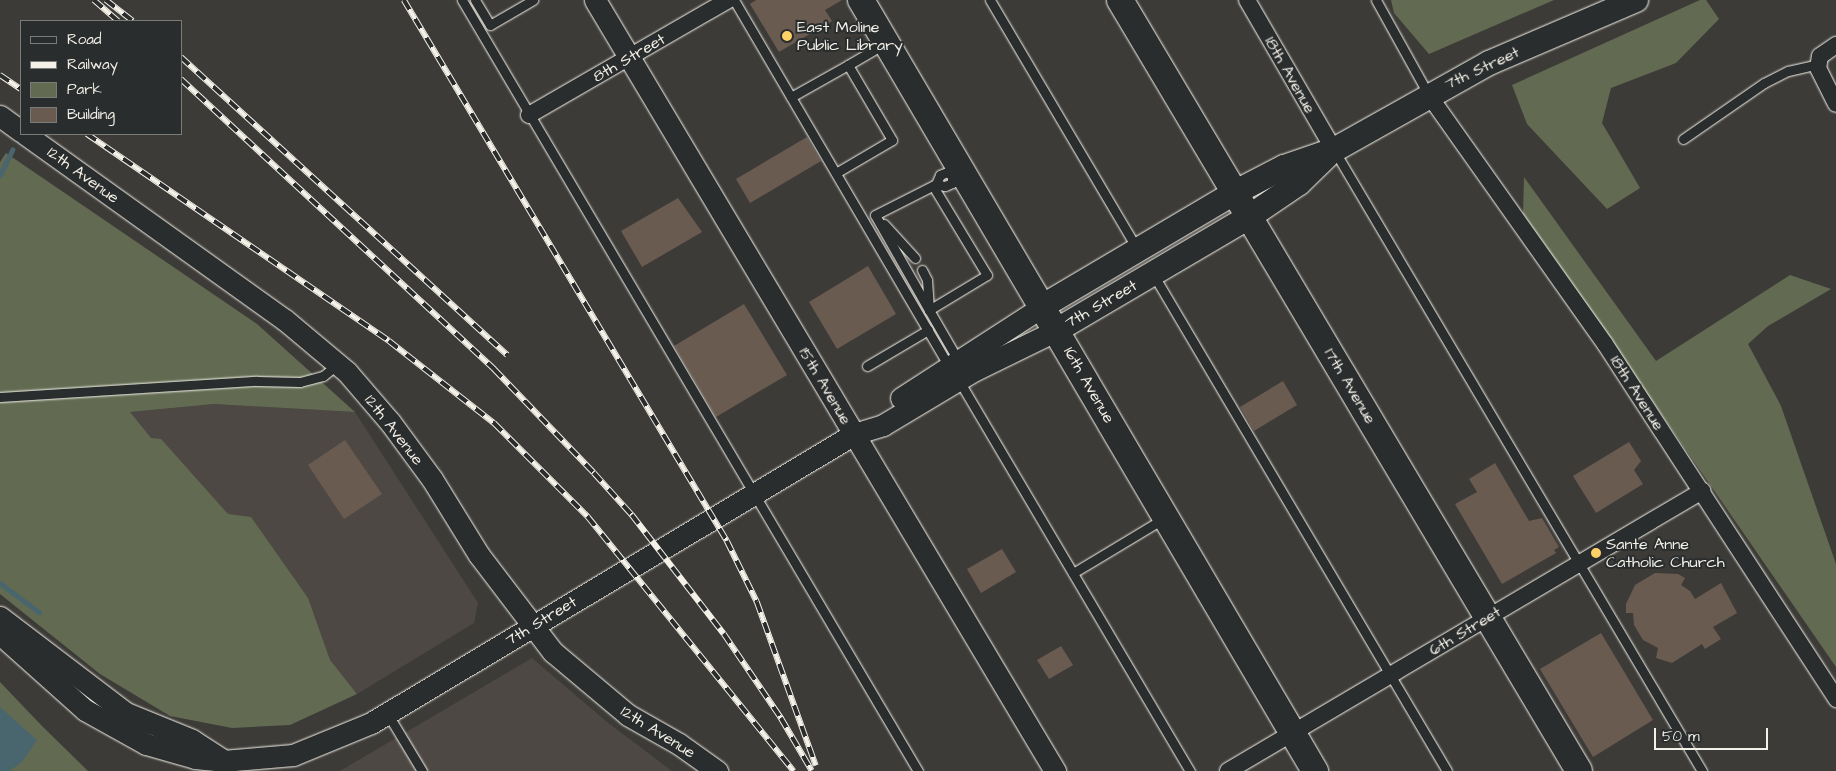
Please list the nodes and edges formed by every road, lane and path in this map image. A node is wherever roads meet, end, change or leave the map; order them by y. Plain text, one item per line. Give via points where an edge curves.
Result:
1 (462, 0) edge
2 (475, 0) edge
3 (532, 0) edge
4 (595, 0) edge
5 (728, 0) edge
6 (734, 0) edge
7 (861, 0) edge
8 (990, 0) edge
9 (1120, 0) edge
10 (1246, 0) edge
11 (1376, 0) edge
12 (1636, 0) edge
13 (886, 42) junction
14 (1836, 45) edge
15 (630, 57) junction
16 (1819, 64) junction
17 (848, 65) junction
18 (1428, 94) junction
19 (791, 97) junction
20 (1836, 104) edge
21 (529, 115) junction
22 (0, 116) edge
23 (20, 130) edge
24 (26, 135) edge
25 (1683, 139) dead end
26 (1334, 150) junction
27 (836, 173) junction
28 (957, 173) junction
29 (935, 185) junction
30 (1234, 193) junction
31 (875, 215) junction
32 (1249, 217) junction
33 (1138, 249) junction
34 (915, 258) dead end
35 (922, 270) dead end
36 (1152, 274) junction
37 (1042, 306) junction
38 (929, 310) junction
39 (928, 330) junction
40 (1057, 330) junction
41 (338, 364) junction
42 (867, 366) dead end
43 (956, 369) junction
44 (0, 397) edge
45 (854, 434) junction
46 (1702, 491) junction
47 (753, 493) junction
48 (1166, 517) junction
49 (1578, 563) junction
50 (1073, 573) junction
51 (0, 617) edge
52 (1488, 618) junction
53 (533, 625) junction
54 (0, 634) edge
55 (1390, 675) junction
56 (1836, 699) edge
57 (387, 713) junction
58 (1292, 733) junction
59 (174, 753) junction
60 (222, 766) edge
61 (194, 771) edge
62 (422, 771) edge
63 (717, 771) edge
64 (918, 771) edge
65 (1055, 771) edge
66 (1190, 771) edge
67 (1228, 771) edge
68 (1315, 771) edge
69 (1447, 771) edge
70 (1579, 771) edge
71 (1702, 771) edge

1 - 21 lane
2 - 3 lane via 490,25
4 - 15 street, 15th Avenue
5 - 15 street, 8th Street
6 - 19 lane
7 - 13 main road, 16th Avenue
8 - 33 lane
9 - 30 main road, 17th Avenue
10 - 26 street, 18th Avenue
11 - 18 lane
12 - 18 main road, 7th Street via 1489,63
13 - 17 lane
13 - 28 main road, 16th Avenue
14 - 16 street via 1820,56
15 - 21 street, 8th Street
15 - 45 street, 15th Avenue
16 - 20 street
16 - 25 lane via 1788,71 1764,83
17 - 19 lane
17 - 27 lane via 892,140
18 - 26 main road, 7th Street
18 - 46 street, 18th Avenue via 1604,344
19 - 27 lane
21 - 47 lane
22 - 23 street
24 - 41 street, 12th Avenue via 285,320
26 - 30 main road, 7th Street via 1284,167
26 - 32 main road, 7th Street via 1299,183
26 - 49 lane
27 - 39 lane
28 - 29 lane via 940,175
28 - 37 main road, 16th Avenue
29 - 31 lane
29 - 38 lane via 987,275
30 - 32 main road, 17th Avenue
30 - 33 main road, 7th Street
31 - 34 lane
31 - 38 lane
32 - 36 main road, 7th Street
32 - 52 main road, 17th Avenue
33 - 37 main road, 7th Street
35 - 38 lane via 927,280
36 - 40 main road, 7th Street
36 - 55 lane
37 - 40 main road, 16th Avenue
37 - 43 street, 7th Street
38 - 43 lane
39 - 42 lane
39 - 43 lane
40 - 43 street, 7th Street
40 - 48 main road, 16th Avenue
41 - 44 lane via 323,376 300,382 257,381
41 - 53 street, 12th Avenue via 390,422 432,479 479,555
43 - 45 street, 7th Street via 883,425
43 - 50 lane
45 - 47 street, 7th Street
45 - 65 street, 15th Avenue
46 - 49 street, 6th Street
46 - 56 street, 18th Avenue
47 - 53 street, 7th Street
47 - 64 lane
48 - 50 lane
48 - 58 main road, 16th Avenue
49 - 52 street, 6th Street
49 - 71 lane
50 - 66 lane
51 - 60 street via 126,713 192,740
52 - 55 street, 6th Street
52 - 70 main road, 17th Avenue
53 - 57 street, 7th Street
53 - 63 street, 12th Avenue via 553,652 601,695
54 - 59 street, 7th Street via 85,710 139,740
55 - 58 street, 6th Street
55 - 69 lane
57 - 60 street, 7th Street via 293,755
57 - 62 lane
58 - 67 street, 6th Street
58 - 68 main road, 16th Avenue
59 - 60 street, 7th Street
59 - 61 street via 186,760

